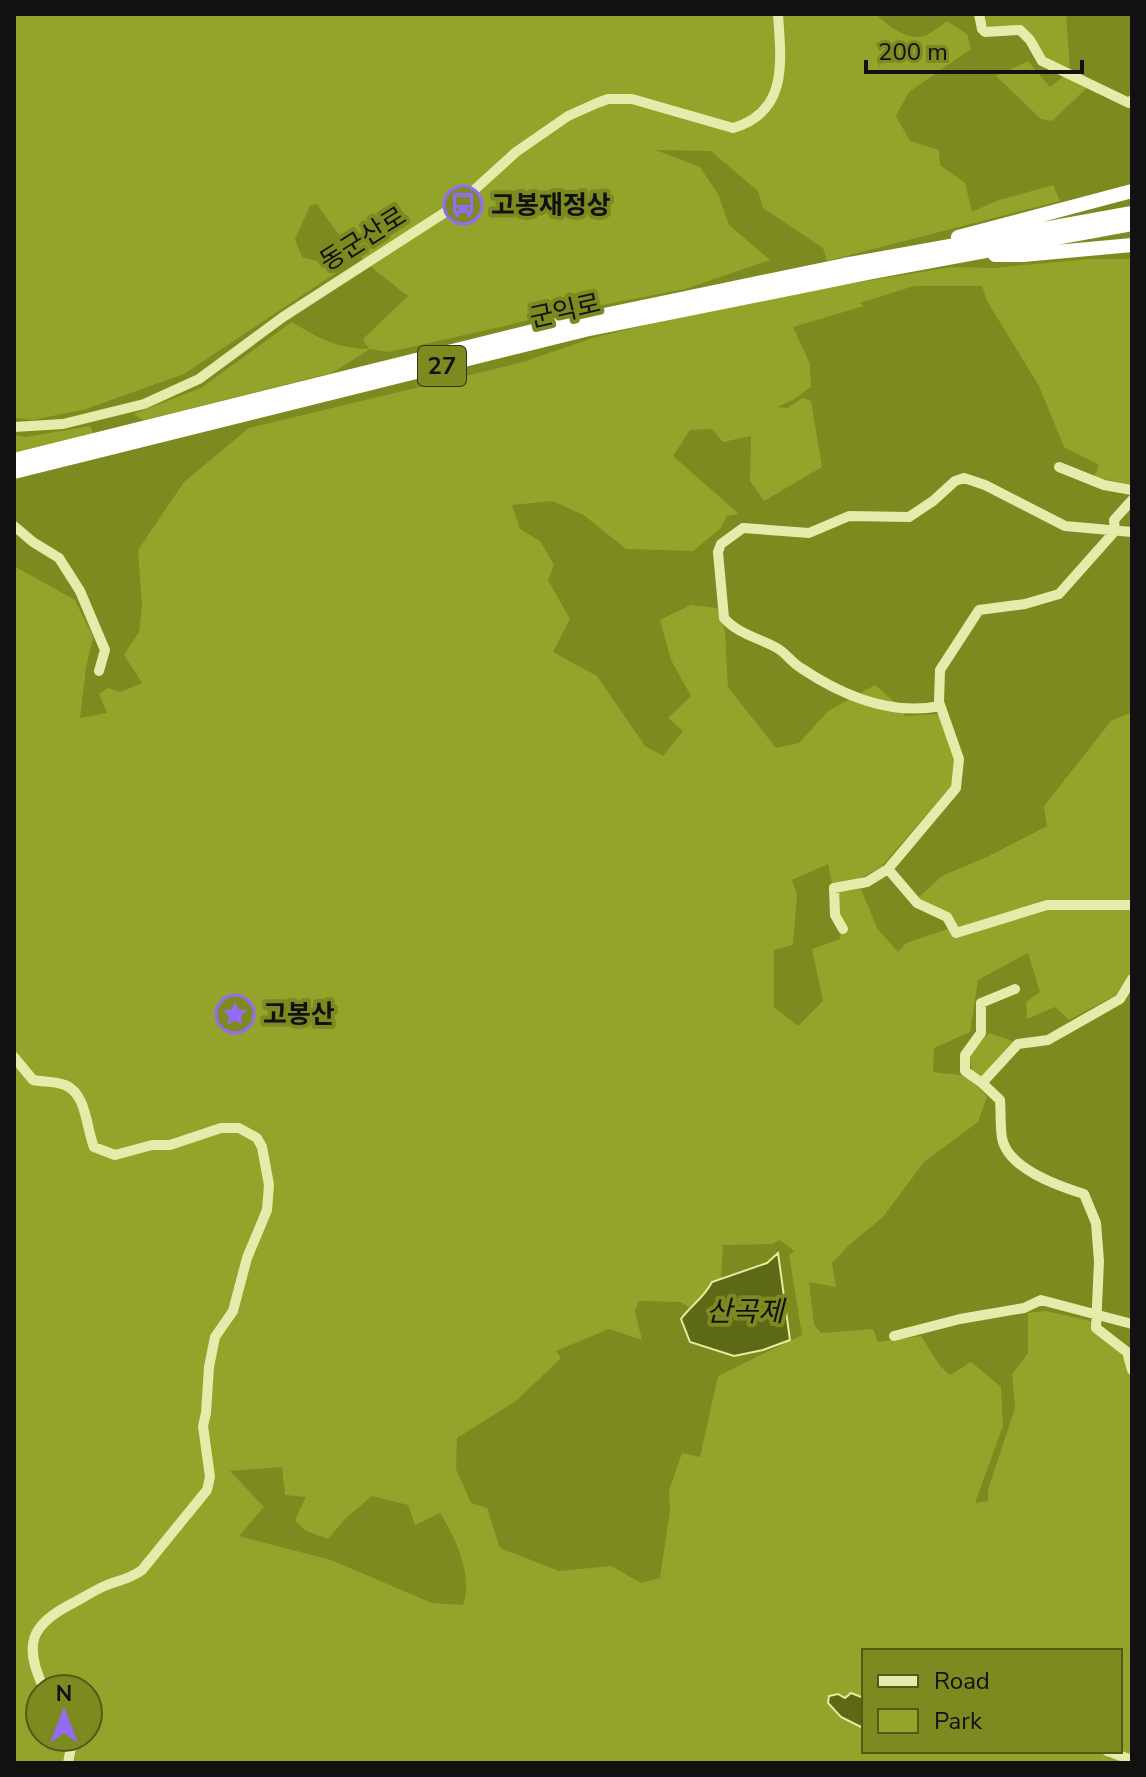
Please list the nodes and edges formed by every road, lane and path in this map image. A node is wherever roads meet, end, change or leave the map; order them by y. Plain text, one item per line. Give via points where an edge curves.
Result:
1 (778, 14) edge
2 (979, 14) edge
3 (1132, 100) edge
4 (1132, 191) edge
5 (1132, 213) edge
6 (1132, 224) edge
7 (1132, 245) edge
8 (912, 253) junction
9 (958, 256) junction
10 (14, 427) edge
11 (14, 460) edge
12 (1059, 467) dead end
13 (14, 472) edge
14 (1132, 490) edge
15 (1132, 500) edge
16 (14, 526) edge
17 (1115, 531) junction
18 (1132, 532) edge
19 (99, 671) dead end
20 (940, 706) junction
21 (888, 869) junction
22 (1132, 905) edge
23 (843, 929) dead end
24 (1132, 979) edge
25 (1015, 989) dead end
26 (14, 1057) edge
27 (982, 1083) junction
28 (1097, 1314) junction
29 (1132, 1324) edge
30 (894, 1336) dead end
31 (1132, 1370) edge
32 (37, 1673) edge
33 (1113, 1753) edge
34 (1132, 1760) edge

1 - 10 street, 동군산로 via 779,83 774,99 745,125 733,128 632,99 597,103 529,143 461,202 283,317 199,379 144,404 63,424
2 - 3 street via 985,32 1020,30 1042,61
4 - 8 highway via 985,228
5 - 8 highway, 군익로 / 27
6 - 9 highway, 군익로 / 27
7 - 9 highway
8 - 11 highway, 군익로 / 27 via 561,324
9 - 13 highway, 군익로 / 27 via 585,330
12 - 14 street
15 - 17 street via 1114,520
16 - 19 street via 59,558 80,591 105,650
17 - 18 street
17 - 20 street via 1059,594 979,610 940,670
17 - 20 street via 1065,526 964,478 909,517 849,516 809,533 743,528 721,544 727,622 779,649 799,667 875,704 919,711
20 - 21 street via 959,759 956,788
21 - 22 street via 917,903 947,917 956,933 1047,905
21 - 23 street via 867,882 834,888 835,915
24 - 27 street via 1120,999 1048,1040 1018,1044
25 - 27 street via 981,1003 981,1033 965,1055 965,1071
26 - 32 street via 33,1080 72,1090 83,1106 94,1147 115,1155 239,1128 262,1147 269,1185 265,1219 247,1258 233,1311 211,1351 203,1426 207,1490 142,1570 55,1612 35,1631
27 - 28 street via 1000,1100 1003,1142 1021,1165 1049,1183 1084,1194 1096,1223
28 - 29 street
28 - 30 street via 1041,1300
28 - 31 street via 1096,1328 1127,1352
33 - 34 street

